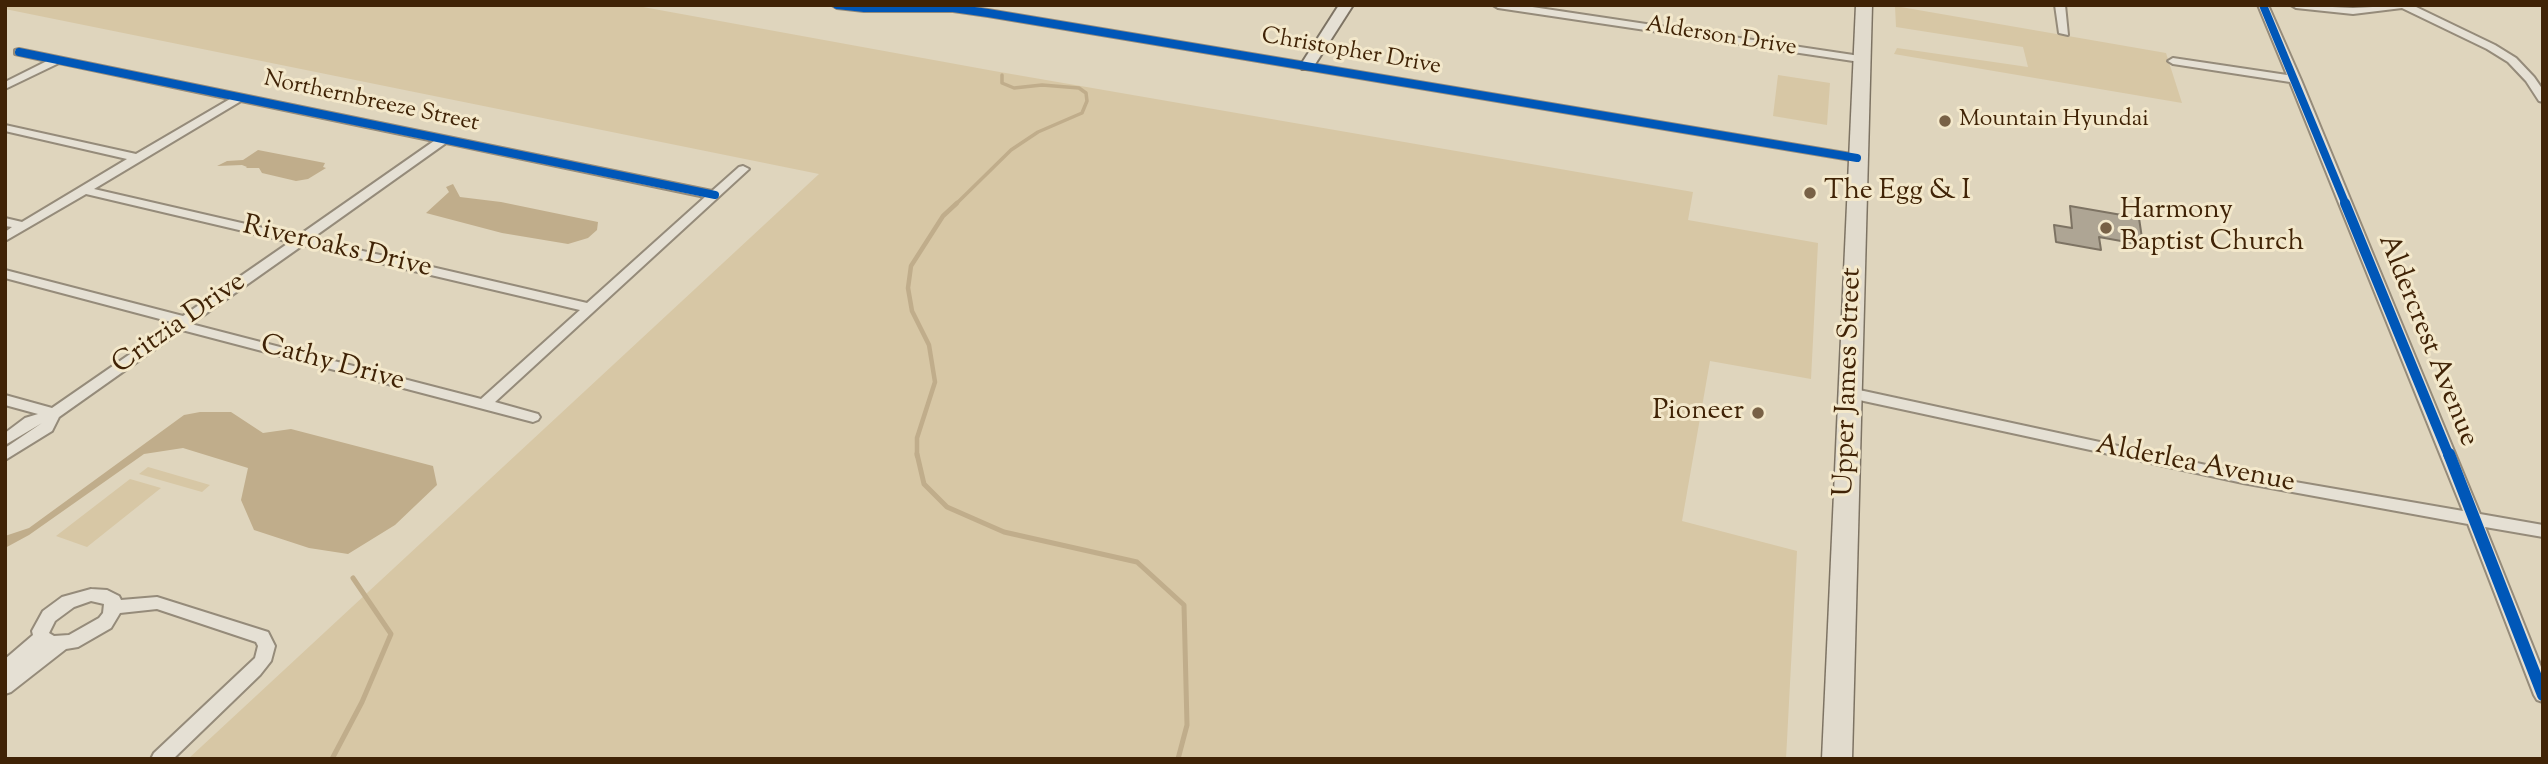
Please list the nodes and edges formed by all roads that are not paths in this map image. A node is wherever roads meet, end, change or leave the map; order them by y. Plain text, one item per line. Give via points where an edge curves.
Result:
1 (837, 5) edge
2 (1346, 5) edge
3 (1498, 5) edge
4 (1864, 5) edge
5 (2060, 5) edge
6 (2263, 5) edge
7 (2297, 5) edge
8 (2406, 5) edge
9 (2064, 33) dead end
10 (19, 52) dead end
11 (1860, 59) junction
12 (57, 60) junction
13 (2173, 61) dead end
14 (1307, 66) junction
15 (2296, 80) junction
16 (5, 86) edge
17 (240, 97) junction
18 (2543, 99) edge
19 (5, 128) edge
20 (443, 139) junction
21 (137, 158) junction
22 (1857, 158) junction
23 (743, 169) dead end
24 (84, 190) junction
25 (715, 195) junction
26 (5, 222) edge
27 (23, 226) junction
28 (5, 237) edge
29 (300, 240) junction
30 (5, 275) edge
31 (590, 308) junction
32 (182, 323) junction
33 (1850, 393) junction
34 (5, 400) edge
35 (484, 404) junction
36 (54, 414) junction
37 (533, 417) dead end
38 (5, 440) edge
39 (5, 455) edge
40 (2473, 517) junction
41 (2543, 531) edge
42 (114, 607) junction
43 (42, 637) junction
44 (60, 644) junction
45 (5, 670) edge
46 (5, 687) edge
47 (2543, 695) edge
48 (160, 759) edge
49 (1837, 759) edge

1 - 14 street, Christopher Drive via 964,9
2 - 14 street
3 - 11 street, Alderson Drive
4 - 11 main road, Upper James Street
5 - 9 street
6 - 15 street, Aldercrest Avenue
7 - 8 street via 2353,11
8 - 18 street via 2512,60
10 - 12 street, Northernbreeze Street
11 - 22 main road, Upper James Street
12 - 16 street
12 - 17 street, Northernbreeze Street
13 - 15 street
14 - 22 street, Christopher Drive
15 - 40 street, Aldercrest Avenue
17 - 20 street, Northernbreeze Street
17 - 21 street
19 - 21 street
20 - 25 street, Northernbreeze Street
20 - 29 street, Critzia Drive
21 - 24 street
22 - 33 main road, Upper James Street
23 - 25 street
24 - 27 street
24 - 29 street, Riveroaks Drive
25 - 31 street
26 - 27 street
27 - 28 street
29 - 31 street, Riveroaks Drive
29 - 32 street, Critzia Drive
30 - 32 street, Cathy Drive
31 - 35 street
32 - 35 street, Cathy Drive
32 - 36 street, Critzia Drive
33 - 40 street, Alderlea Avenue via 2243,478
33 - 49 main road, Upper James Street
34 - 36 street
35 - 37 street, Cathy Drive
36 - 38 street, Critzia Drive via 30,422
36 - 39 street, Critzia Drive via 47,427
40 - 41 street, Alderlea Avenue
40 - 47 street, Aldercrest Avenue
42 - 43 street via 101,594 68,602 43,624
42 - 44 street via 95,631
42 - 48 street via 158,603 262,637 267,646 254,670
43 - 44 street
43 - 45 street
44 - 46 street

